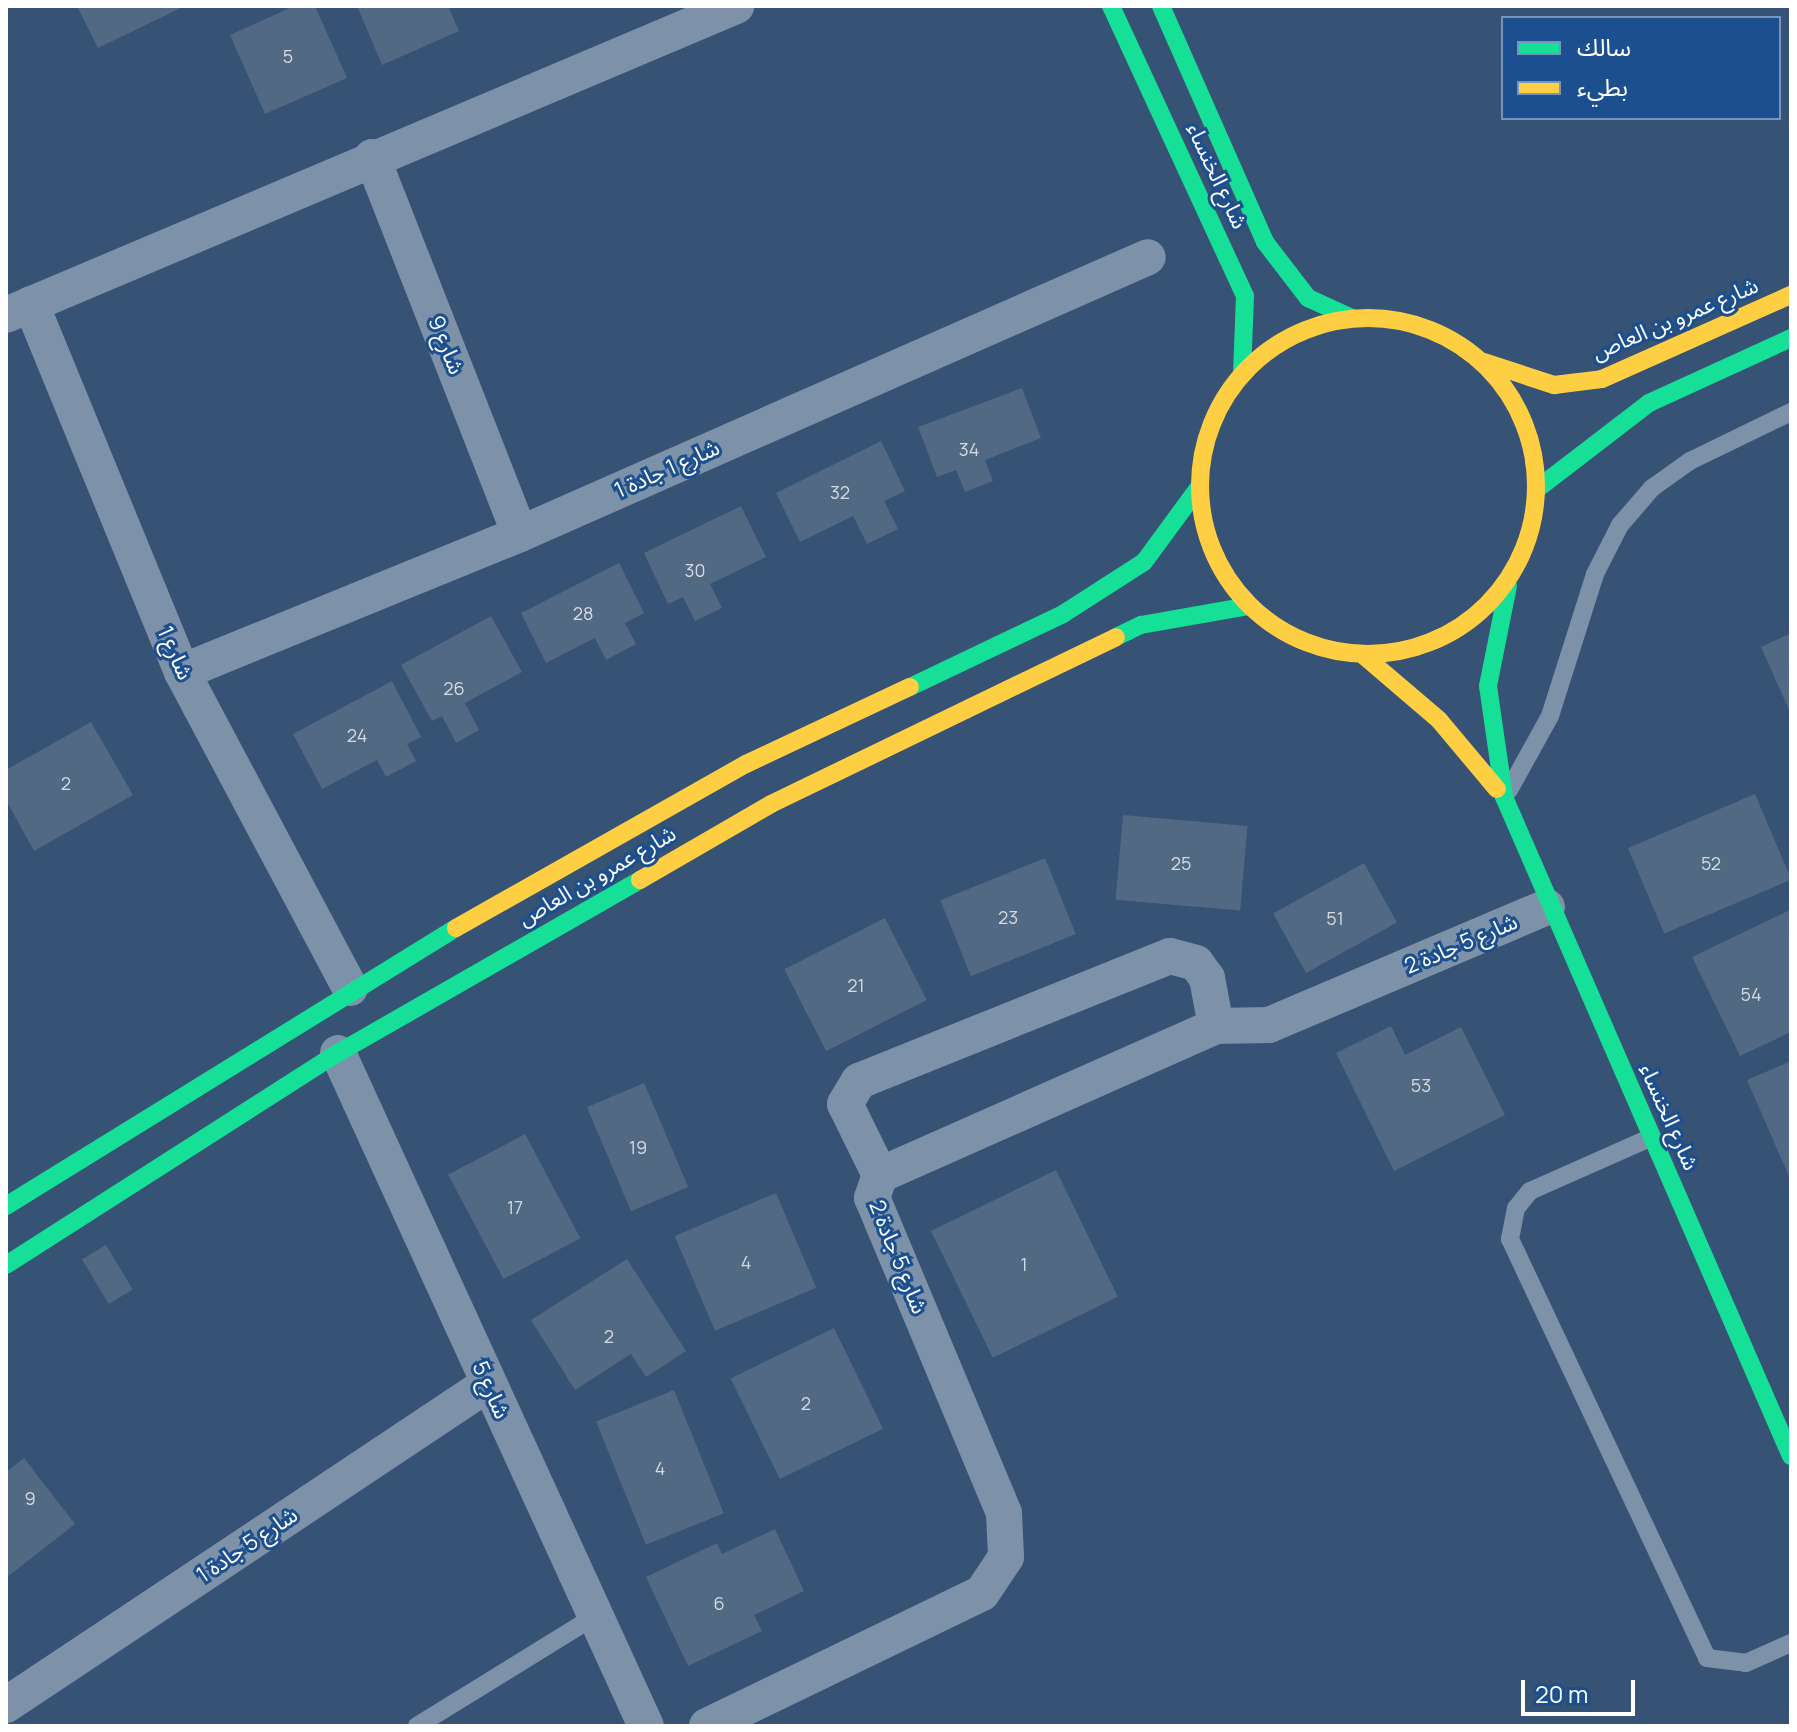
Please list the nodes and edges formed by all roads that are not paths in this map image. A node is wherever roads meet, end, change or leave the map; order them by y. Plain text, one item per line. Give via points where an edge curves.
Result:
1 (736, 6) edge
2 (1111, 6) edge
3 (1161, 6) edge
4 (679, 17) edge
5 (372, 157) junction
6 (1148, 257) dead end
7 (1791, 295) edge
8 (18, 310) edge
9 (1352, 318) junction
10 (1791, 338) edge
11 (1484, 362) junction
12 (1242, 374) junction
13 (1791, 412) edge
14 (1199, 487) junction
15 (1537, 489) junction
16 (520, 534) junction
17 (1511, 576) junction
18 (1249, 606) junction
19 (1363, 655) junction
20 (182, 672) junction
21 (1504, 797) junction
22 (1547, 907) junction
23 (350, 988) junction
24 (1216, 1026) junction
25 (338, 1053) junction
26 (1652, 1137) junction
27 (880, 1175) junction
28 (6, 1206) edge
29 (6, 1265) edge
30 (488, 1384) junction
31 (1791, 1456) edge
32 (592, 1618) junction
33 (1791, 1643) edge
34 (6, 1705) edge
35 (417, 1726) edge
36 (646, 1726) edge
37 (707, 1726) edge

1 - 4 street
2 - 12 main road, شارع الخنساء via 1245,296 1249,327
3 - 9 main road, شارع الخنساء via 1265,242 1308,298
4 - 5 street
5 - 8 street
5 - 16 street, شارع 9
6 - 16 street, شارع 1 جادة 1
7 - 11 main road, شارع عمرو بن العاص via 1602,379 1554,385
8 - 20 street, شارع 1
9 - 11 main road via 1423,326
9 - 12 main road via 1286,340
10 - 15 main road via 1649,403
11 - 15 main road via 1524,419
12 - 14 main road via 1211,426
13 - 21 lane via 1690,461 1652,488 1620,525 1595,574 1550,716
14 - 18 main road via 1211,544
14 - 23 main road, شارع عمرو بن العاص via 1144,562 1063,614 746,764
15 - 17 main road via 1530,534
16 - 20 street, شارع 1 جادة 1
17 - 19 main road via 1460,626 1421,646
17 - 21 main road, شارع الخنساء via 1488,686
18 - 19 main road via 1302,642
18 - 25 main road, شارع عمرو بن العاص via 1141,625 942,719 757,812
19 - 21 main road, شارع الخنساء via 1439,720
20 - 23 street, شارع 1
21 - 22 main road, شارع الخنساء
22 - 24 street, شارع 5 جادة 2 via 1269,1025
22 - 26 main road, شارع الخنساء
23 - 28 main road, شارع عمرو بن العاص
24 - 27 street, شارع 5 جادة 2
24 - 27 street via 1207,978 1196,963 1170,956 859,1081 845,1104
25 - 29 main road, شارع عمرو بن العاص
25 - 30 street, شارع 5
26 - 31 main road, شارع الخنساء
26 - 33 lane via 1530,1191 1516,1208 1510,1239 1707,1658 1746,1663
27 - 37 street, شارع 5 جادة 2 via 872,1198 1004,1513 1006,1557 982,1593
30 - 32 street, شارع 5
30 - 34 street, شارع 5 جادة 1
32 - 35 lane
32 - 36 street, شارع 5

